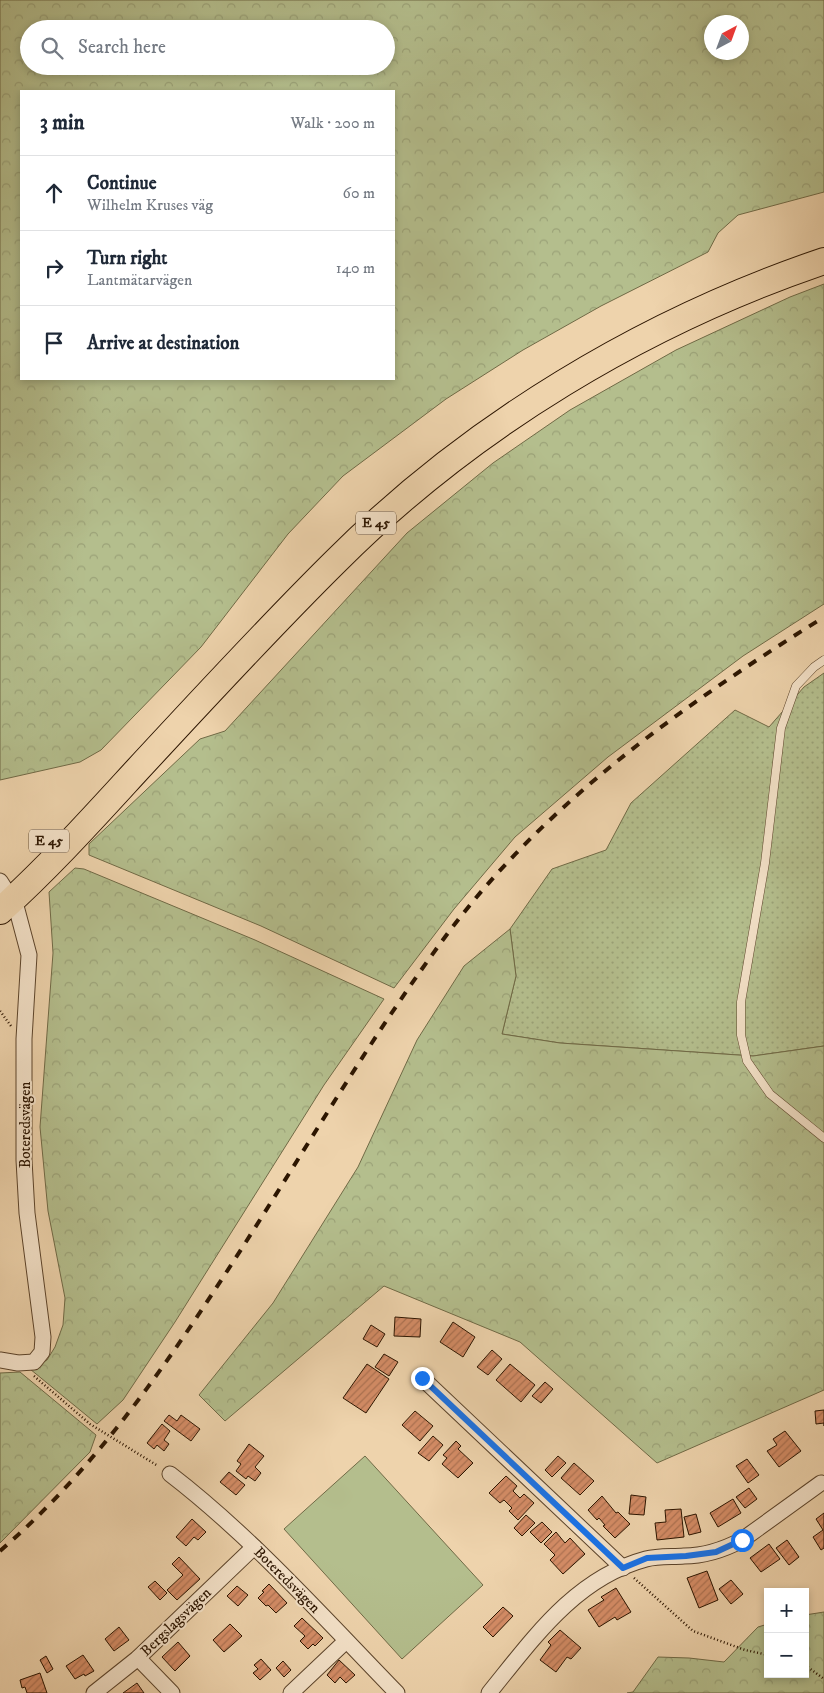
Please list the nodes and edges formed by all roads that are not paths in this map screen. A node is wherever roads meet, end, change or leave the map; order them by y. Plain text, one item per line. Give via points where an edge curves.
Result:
1 (824, 247) edge
2 (824, 261) edge
3 (824, 660) edge
4 (3, 893) edge
5 (824, 1138) edge
6 (0, 1360) edge
7 (422, 1378) dead end
8 (170, 1474) road end
9 (821, 1483) dead end
10 (254, 1547) junction
11 (623, 1568) junction
12 (346, 1641) junction
13 (138, 1658) junction
14 (94, 1693) edge
15 (172, 1693) edge
16 (291, 1693) edge
17 (397, 1693) edge
18 (489, 1693) edge

1 - 4 highway, E 45 via 717,289 652,320 528,392 431,462 329,551
2 - 4 highway, E 45 via 721,300 593,365 480,439 432,475 338,559 64,849
3 - 5 lane via 796,686 781,728 765,863 741,1002 741,1035 748,1061 770,1094
4 - 6 street, Boteredsvägen via 16,906 29,955 24,1039 24,1160 27,1214 43,1337 42,1352 34,1362
7 - 11 street
8 - 10 street, Boteredsvägen via 204,1499
9 - 11 street via 728,1548 700,1555 647,1558
10 - 12 street, Boteredsvägen
10 - 13 street, Bergslagsvägen
11 - 18 street via 597,1580 564,1604
12 - 16 street
12 - 17 street, Boteredsvägen
13 - 14 street, Bergslagsvägen
13 - 15 street

